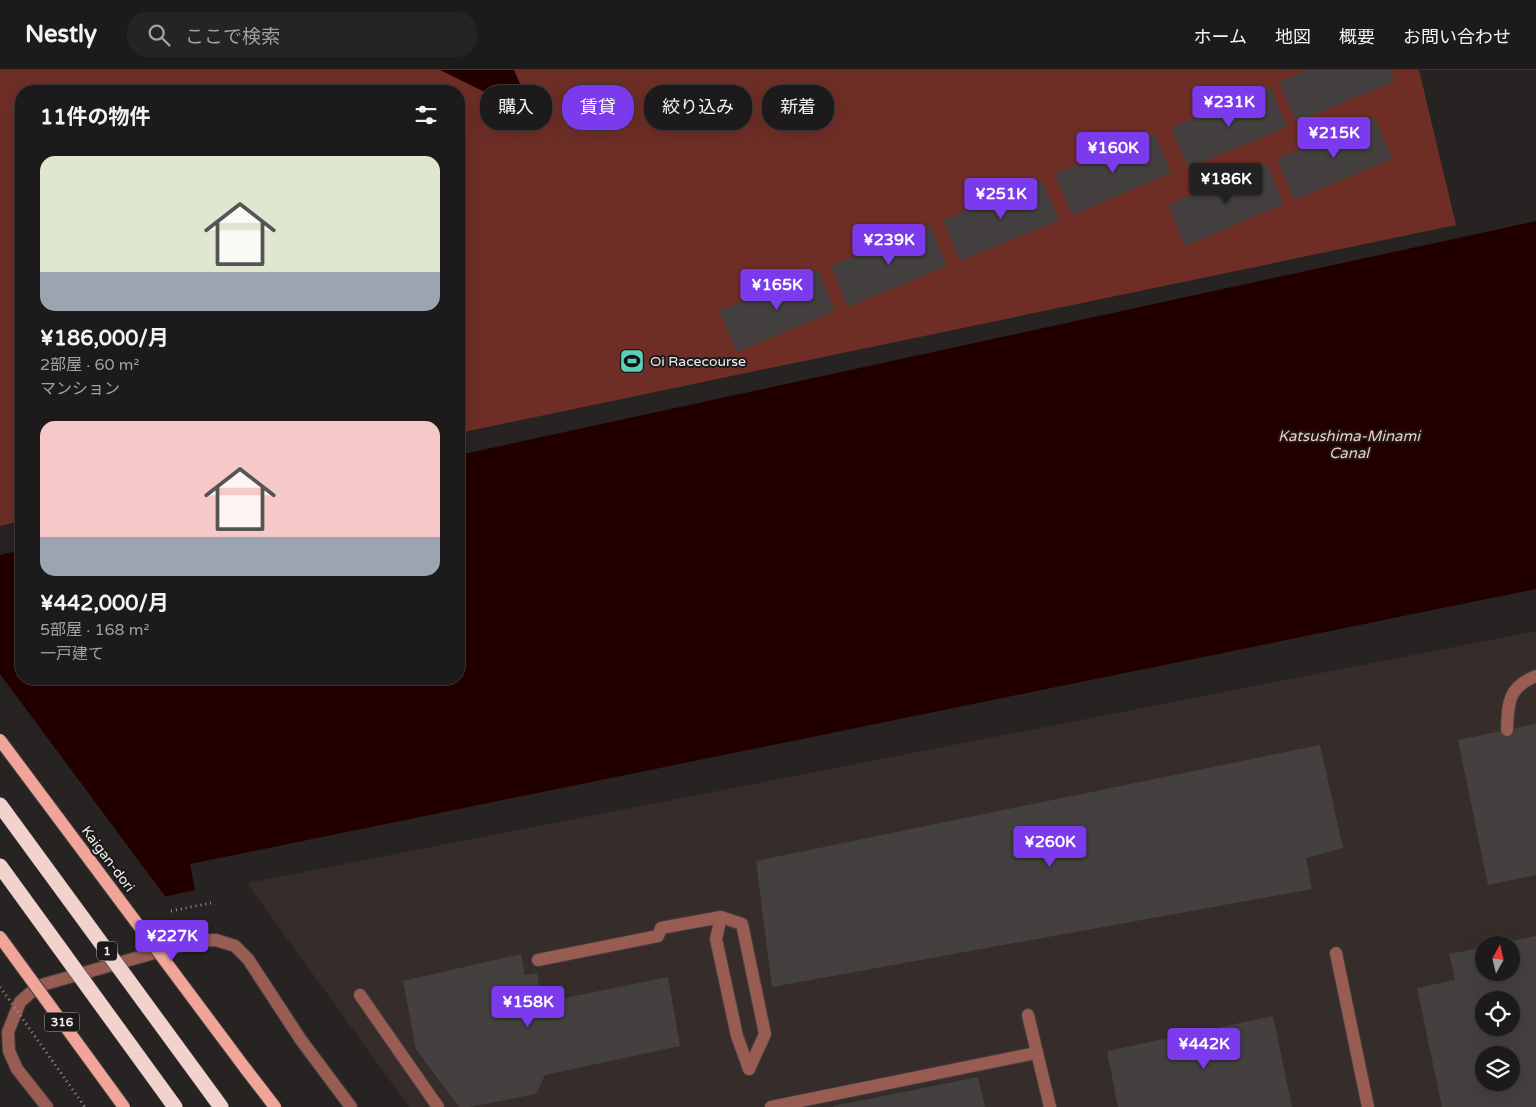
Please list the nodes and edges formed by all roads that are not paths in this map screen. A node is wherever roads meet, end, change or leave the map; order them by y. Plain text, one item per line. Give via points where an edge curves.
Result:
1 (1536, 676) edge
2 (1507, 730) dead end
3 (0, 740) edge
4 (0, 805) edge
5 (0, 866) edge
6 (721, 917) junction
7 (0, 937) edge
8 (1336, 953) dead end
9 (538, 960) dead end
10 (360, 996) dead end
11 (1028, 1015) dead end
12 (1036, 1053) junction
13 (217, 1102) edge
14 (47, 1107) edge
15 (124, 1107) edge
16 (175, 1107) edge
17 (275, 1107) edge
18 (351, 1107) edge
19 (438, 1107) edge
20 (771, 1107) edge
21 (1050, 1107) edge
22 (1368, 1107) edge

1 - 2 street via 1523,681 1508,701
3 - 17 main road, Kaigan-dori, bridge
4 - 13 highway, 1, bridge
5 - 16 highway, bridge
6 - 6 street via 742,924 765,1034 749,1069 737,1036 716,940
6 - 9 street via 661,928 658,936
7 - 15 main road, 316, bridge
8 - 22 street
10 - 19 street
11 - 12 street
12 - 20 street
12 - 21 street
14 - 18 street via 17,1069 9,1051 8,1032 20,1002 38,986 196,941 216,940 234,946 248,959 301,1040

